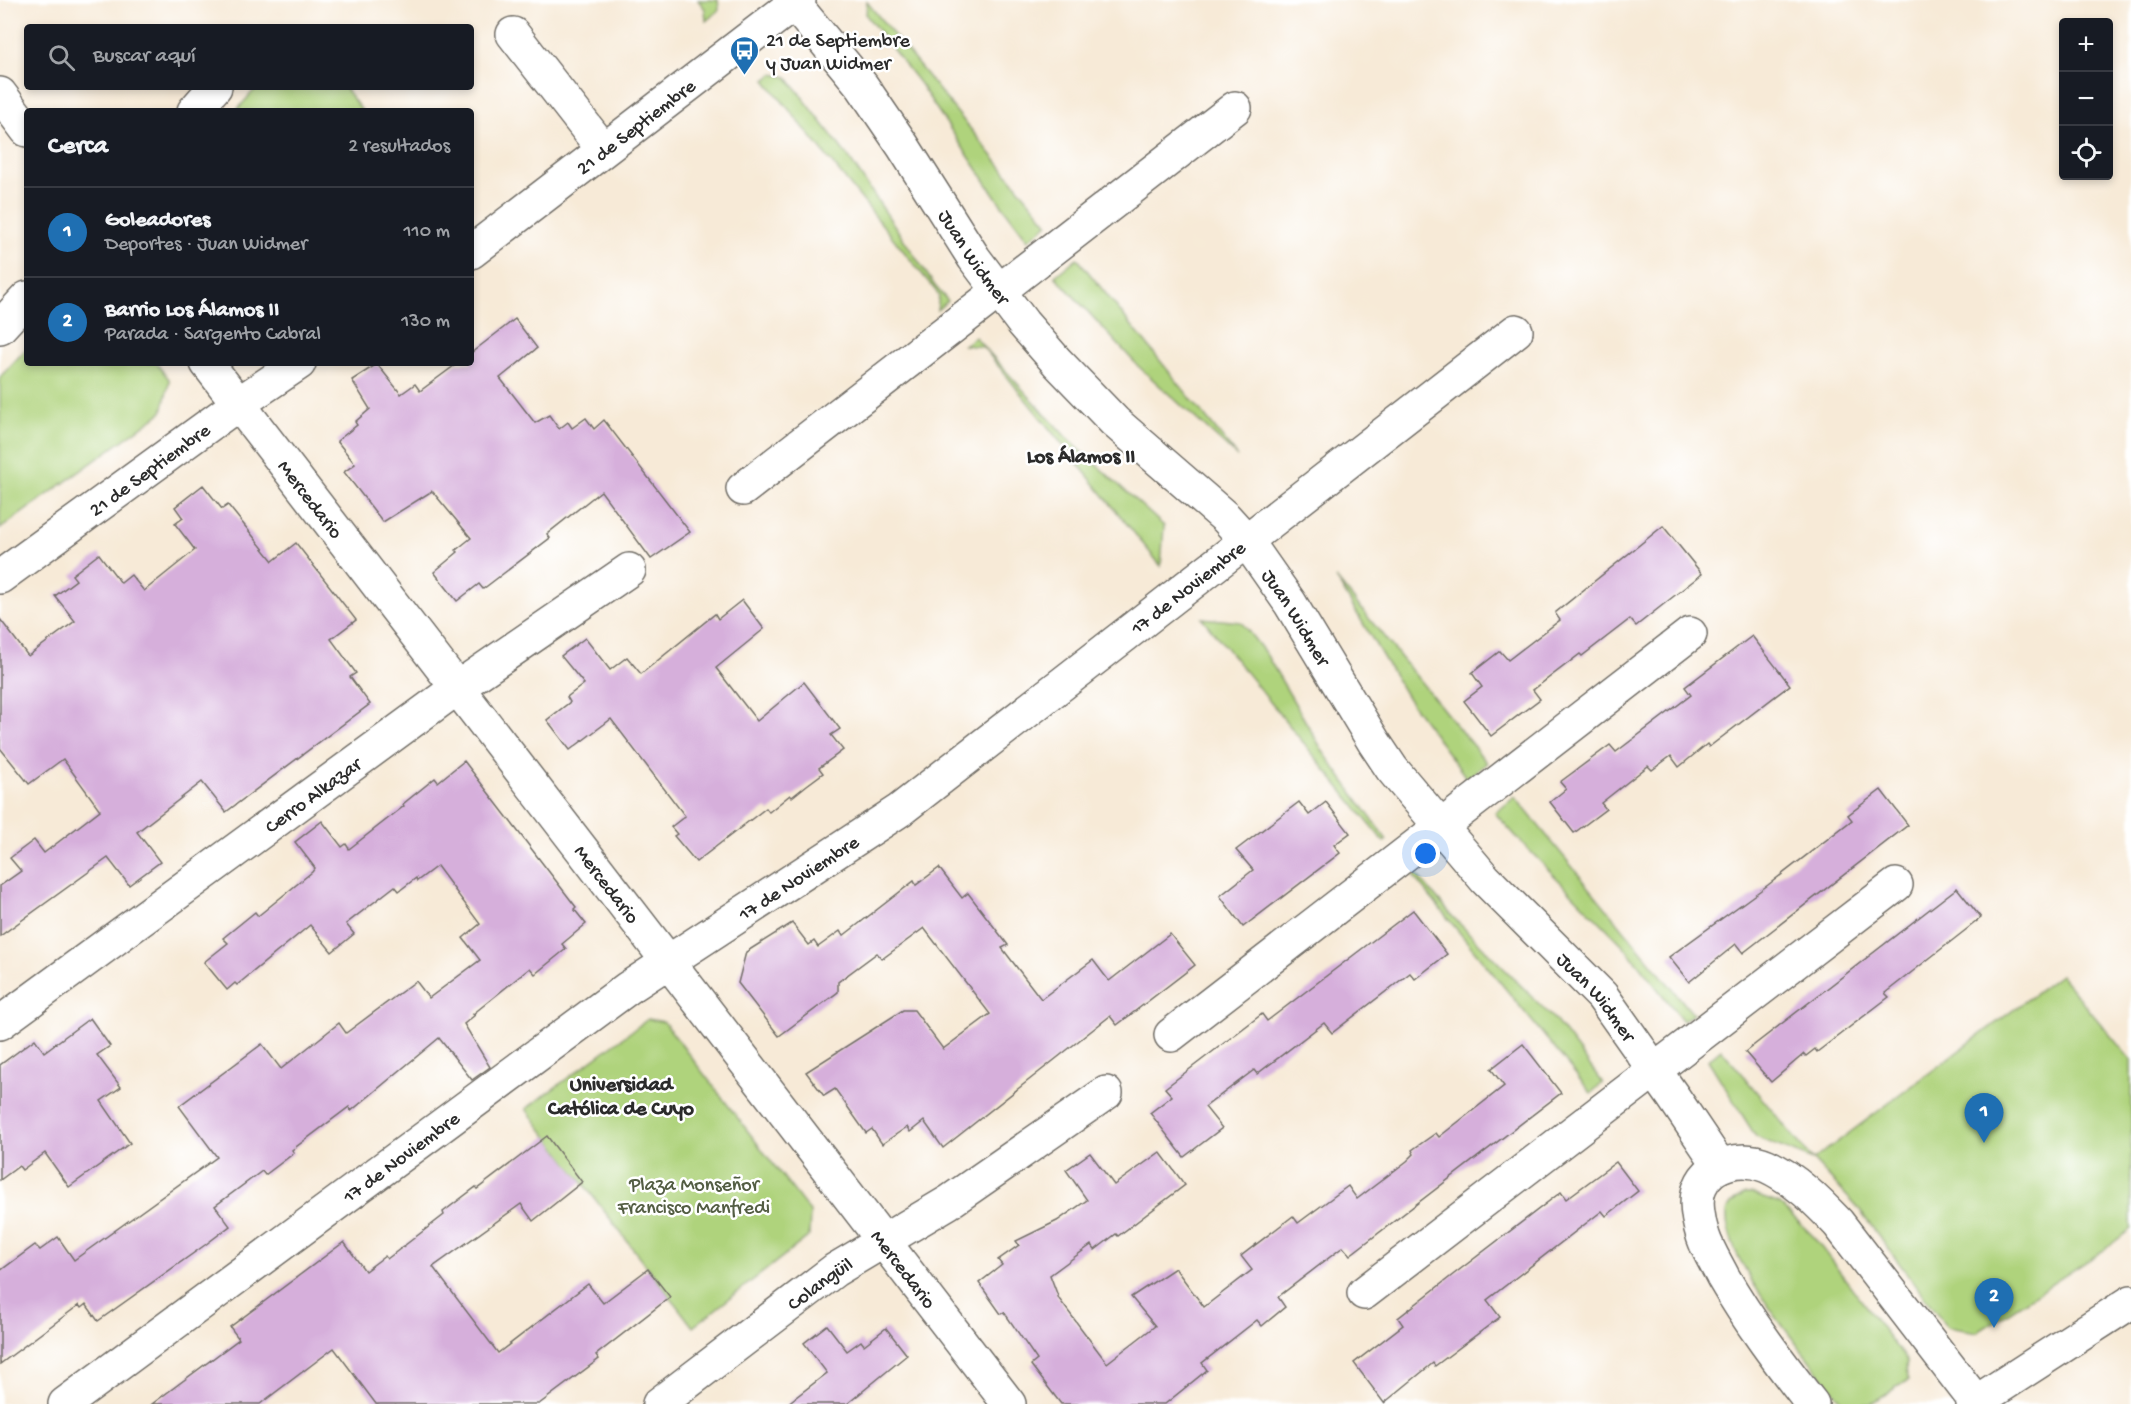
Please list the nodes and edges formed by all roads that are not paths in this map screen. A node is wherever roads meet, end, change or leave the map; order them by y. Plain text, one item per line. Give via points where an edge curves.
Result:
1 (794, 1) edge
2 (513, 34) dead end
3 (212, 90) edge
4 (0, 94) edge
5 (197, 108) edge
6 (1234, 108) dead end
7 (24, 126) edge
8 (603, 149) junction
9 (474, 250) edge
10 (999, 291) junction
11 (24, 301) edge
12 (0, 327) edge
13 (1516, 331) dead end
14 (209, 366) edge
15 (295, 366) edge
16 (238, 404) junction
17 (743, 489) dead end
18 (1246, 540) junction
19 (629, 570) dead end
20 (0, 577) edge
21 (1690, 634) dead end
22 (458, 688) junction
23 (1441, 827) junction
24 (1896, 885) dead end
25 (668, 962) junction
26 (0, 1023) edge
27 (1171, 1035) dead end
28 (1655, 1070) junction
29 (1106, 1094) dead end
30 (1710, 1177) junction
31 (884, 1241) junction
32 (1364, 1293) dead end
33 (2131, 1302) edge
34 (1975, 1403) edge
35 (65, 1404) edge
36 (659, 1404) edge
37 (1009, 1404) edge
38 (1812, 1404) edge

1 - 8 street, 21 de Septiembre
1 - 10 street, Juan Widmer via 862,86
2 - 8 street
3 - 5 street
4 - 7 street
6 - 10 street
8 - 9 street, 21 de Septiembre
10 - 17 street
10 - 18 street, Juan Widmer via 1030,331 1115,422
11 - 12 street
13 - 18 street, 17 de Noviembre
14 - 16 street, Mercedario
15 - 16 street, 21 de Septiembre
16 - 20 street, 21 de Septiembre
16 - 22 street, Mercedario
18 - 23 street, Juan Widmer via 1307,630 1374,742
18 - 25 street, 17 de Noviembre via 900,810
19 - 22 street, Cerro Alkazar
21 - 23 street
22 - 25 street, Mercedario
22 - 26 street, Cerro Alkazar
23 - 27 street
23 - 28 street, Juan Widmer via 1485,879 1602,996
24 - 28 street
25 - 31 street, Mercedario
25 - 35 street, 17 de Noviembre
28 - 30 street, Juan Widmer
28 - 32 street
29 - 31 street, Colangüil via 949,1202
30 - 34 street via 1729,1162 1766,1166 1808,1193 1838,1223
30 - 38 street via 1699,1220 1709,1252 1740,1308
31 - 36 street, Colangüil via 835,1270
31 - 37 street, Mercedario
33 - 34 street

